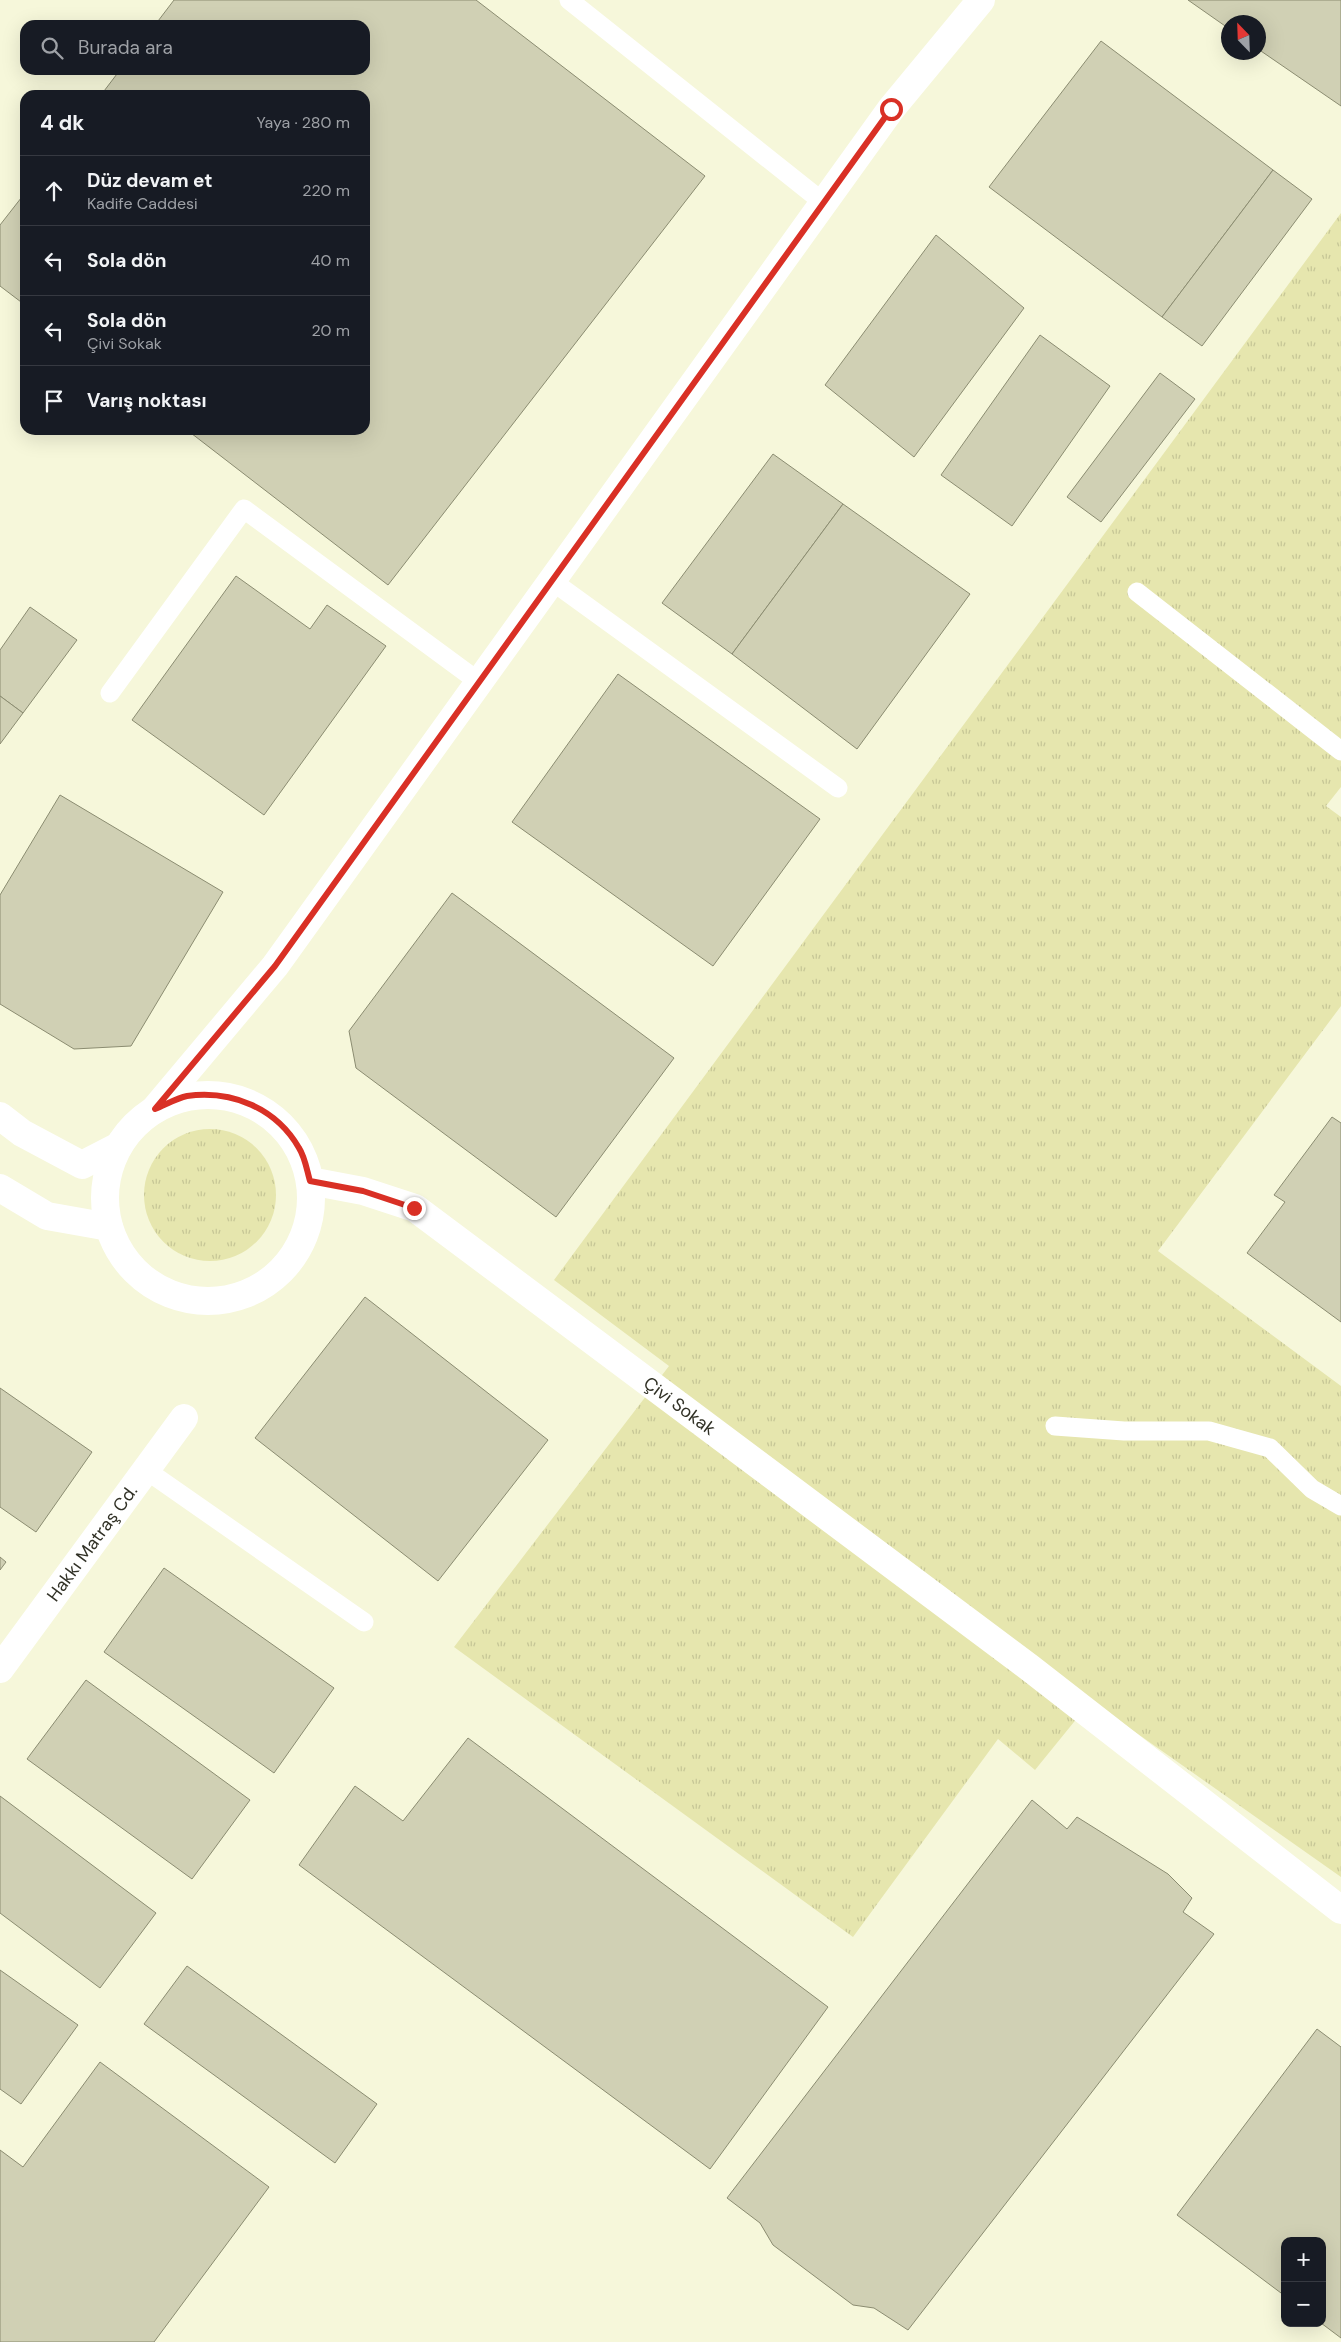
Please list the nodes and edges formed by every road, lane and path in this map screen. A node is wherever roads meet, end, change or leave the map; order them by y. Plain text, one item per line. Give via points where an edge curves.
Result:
1 (569, 0) edge
2 (981, 0) edge
3 (824, 203) junction
4 (552, 581) junction
5 (1137, 592) dead end
6 (479, 682) junction
7 (110, 693) dead end
8 (1341, 751) edge
9 (838, 788) dead end
10 (155, 1109) junction
11 (0, 1116) edge
12 (118, 1147) junction
13 (310, 1181) junction
14 (0, 1188) edge
15 (109, 1227) junction
16 (184, 1418) dead end
17 (1055, 1426) dead end
18 (146, 1470) junction
19 (1341, 1506) edge
20 (364, 1622) dead end
21 (0, 1669) edge
22 (1341, 1910) edge

1 - 3 lane
2 - 3 street via 891,109
3 - 4 street
4 - 6 street
4 - 9 lane
5 - 8 lane
6 - 7 lane via 244,509
6 - 10 street via 275,966
10 - 12 street
10 - 13 street via 186,1096 220,1095 252,1104 279,1122 300,1149
11 - 12 street via 22,1133 82,1165
12 - 15 street via 105,1186
13 - 15 street via 311,1215 299,1247 277,1275 248,1293 214,1301 180,1297 148,1283 124,1258
13 - 22 street, Çivi Sokak via 363,1191 414,1208 1030,1668
14 - 15 street via 47,1216
16 - 18 street, Hakkı Matraş Cd.
17 - 19 lane via 1124,1431 1209,1431 1270,1448 1312,1489
18 - 20 lane
18 - 21 street, Hakkı Matraş Cd.

